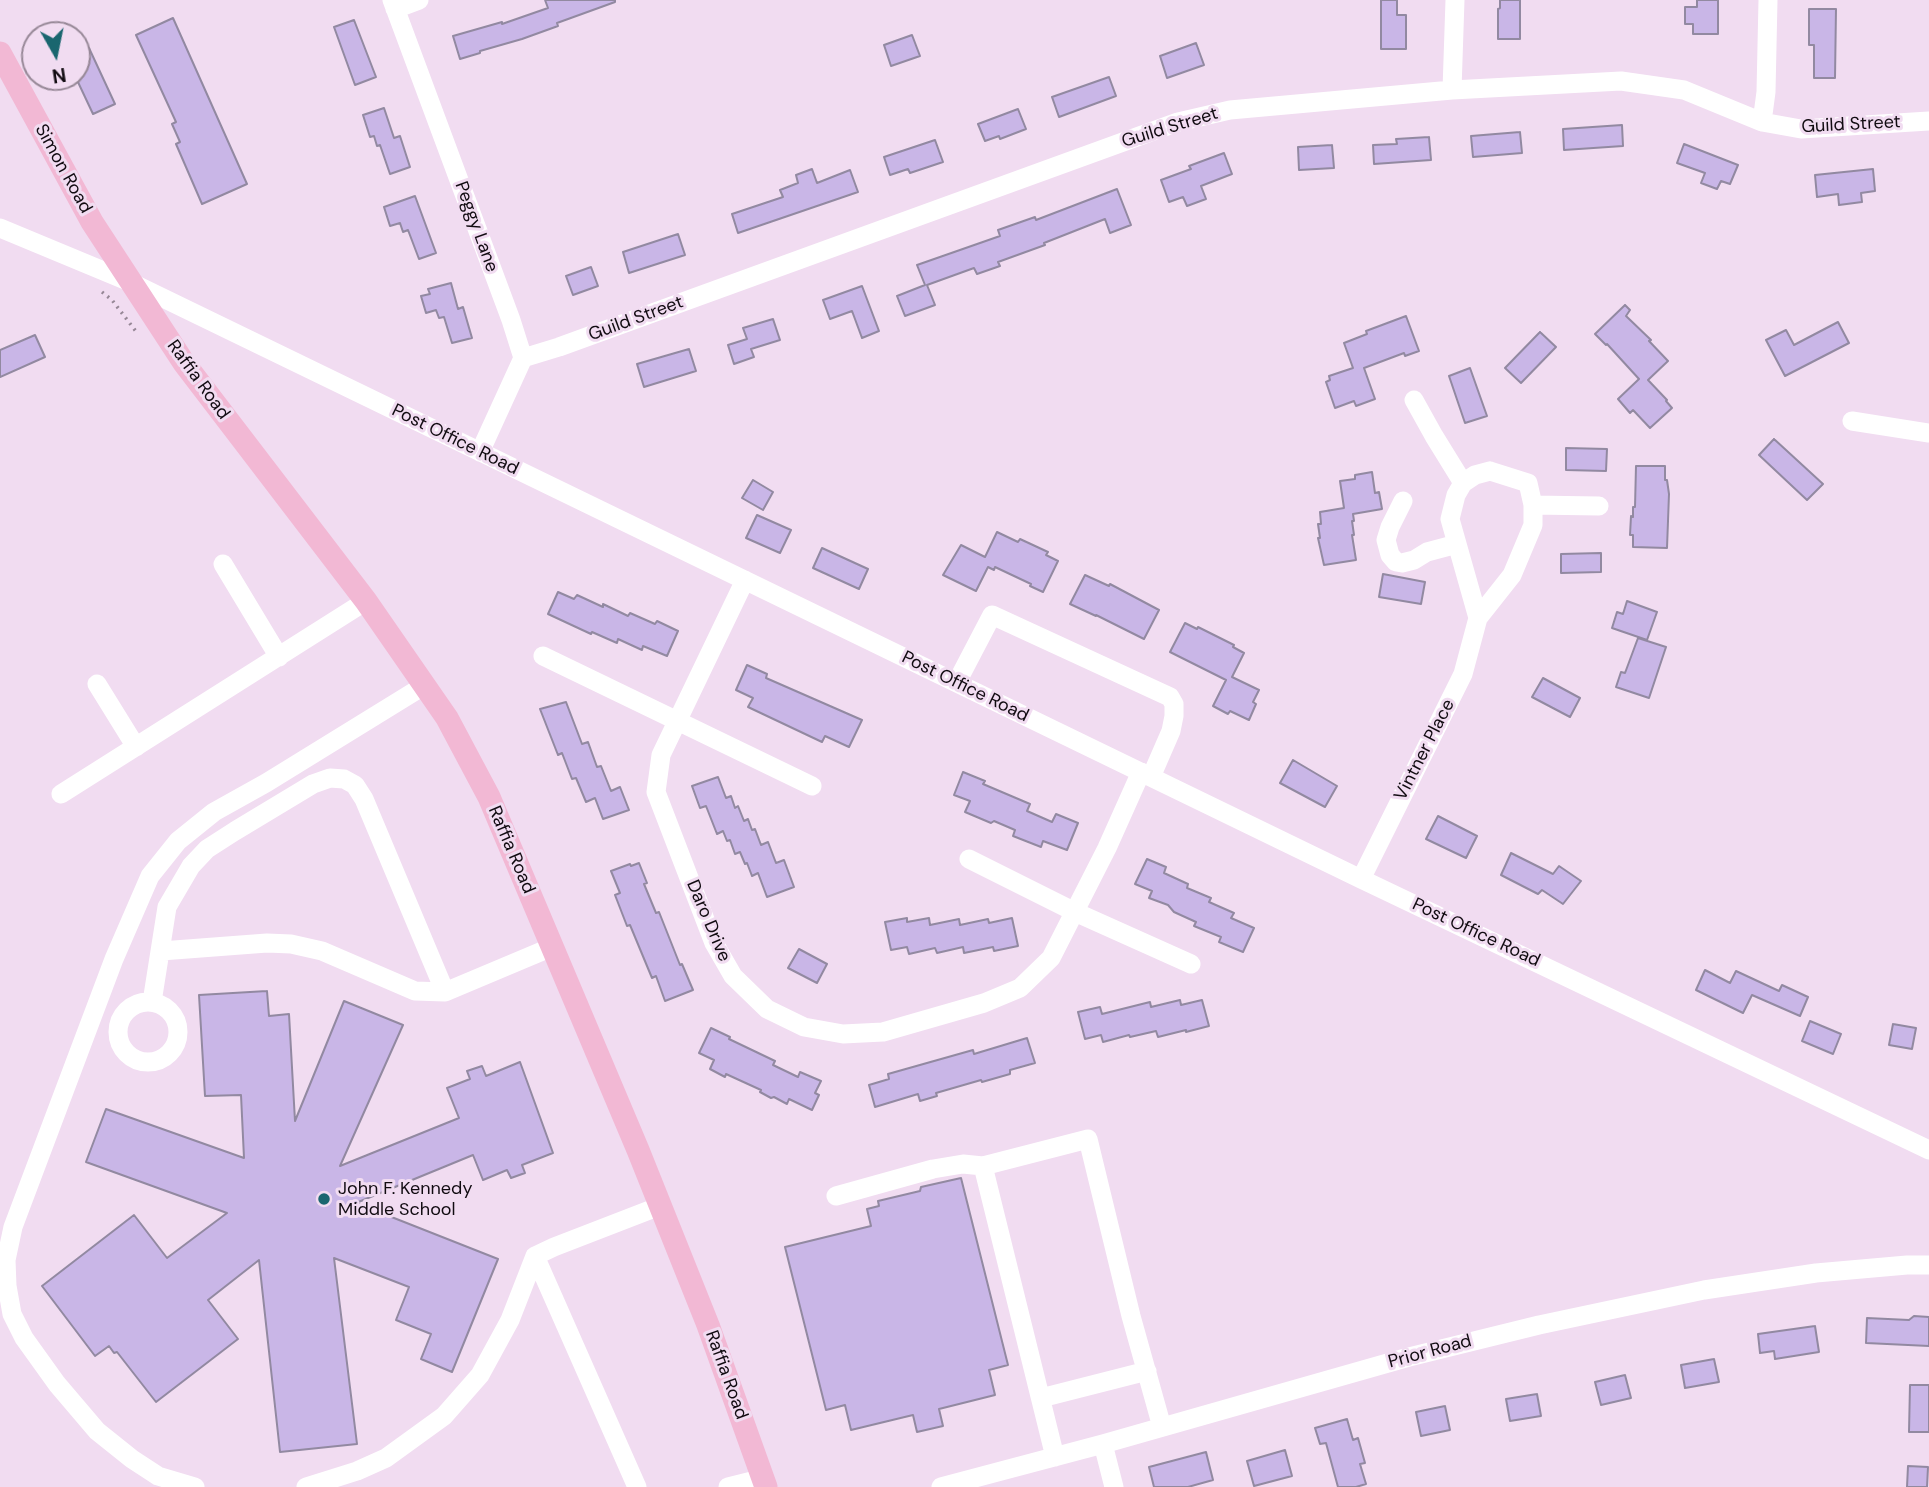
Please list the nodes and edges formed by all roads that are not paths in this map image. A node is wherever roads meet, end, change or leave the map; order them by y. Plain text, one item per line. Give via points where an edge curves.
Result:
1 (419, 0) edge
2 (1455, 0) edge
3 (1768, 0) edge
4 (394, 4) edge
5 (0, 53) edge
6 (1452, 90) junction
7 (1929, 121) edge
8 (1762, 122) junction
9 (0, 228) edge
10 (130, 282) junction
11 (523, 358) junction
12 (1414, 400) dead end
13 (1852, 421) dead end
14 (1929, 433) edge
15 (480, 452) junction
16 (1463, 483) junction
17 (1403, 501) dead end
18 (1533, 505) junction
19 (1599, 506) dead end
20 (1457, 544) junction
21 (223, 564) dead end
22 (745, 580) junction
23 (366, 601) junction
24 (1478, 618) junction
25 (543, 656) dead end
26 (279, 657) junction
27 (957, 682) junction
28 (97, 684) dead end
29 (425, 685) junction
30 (677, 722) junction
31 (136, 747) junction
32 (1146, 775) junction
33 (812, 786) dead end
34 (61, 794) dead end
35 (969, 859) dead end
36 (1361, 879) junction
37 (1075, 912) junction
38 (552, 947) junction
39 (161, 951) junction
40 (1191, 964) dead end
41 (445, 992) junction
42 (152, 1002) dead end
43 (1929, 1150) edge
44 (983, 1166) junction
45 (836, 1196) dead end
46 (660, 1206) junction
47 (536, 1256) junction
48 (1929, 1265) edge
49 (1147, 1371) junction
50 (1041, 1398) junction
51 (1162, 1427) junction
52 (1103, 1444) junction
53 (1055, 1457) junction
54 (765, 1483) edge
55 (195, 1487) edge
56 (306, 1487) edge
57 (636, 1487) edge
58 (729, 1487) edge
59 (941, 1487) edge
60 (1114, 1487) edge

1 - 4 street
2 - 6 street
3 - 8 street
4 - 11 street, Peggy Lane
5 - 10 main road, Simon Road
6 - 8 street, Guild Street via 1621,81 1684,90
6 - 11 street, Guild Street via 1230,110 1178,122
7 - 8 street, Guild Street via 1801,130
9 - 10 street, Post Office Road
10 - 15 street, Post Office Road
10 - 23 main road, Raffia Road via 184,363
11 - 15 street
12 - 16 street
13 - 14 street
15 - 22 street, Post Office Road
16 - 18 street via 1490,471 1528,483
16 - 20 street via 1450,519
17 - 20 street via 1386,540 1396,562
18 - 19 street
18 - 24 street, Vintner Place via 1533,525 1512,575
20 - 24 street
21 - 26 street
22 - 27 street, Post Office Road
22 - 30 street, Daro Drive
23 - 26 street
23 - 29 main road, Raffia Road
24 - 36 street, Vintner Place via 1463,674
25 - 30 street
26 - 31 street
27 - 32 street, Post Office Road
27 - 32 street, Daro Drive via 992,615 1170,698 1174,704 1171,732
28 - 31 street
29 - 38 main road, Raffia Road via 489,797
29 - 55 street via 214,812 178,841 150,876 13,1227 6,1260 7,1286 23,1338 97,1431 158,1476
30 - 33 street
30 - 37 street, Daro Drive via 661,755 656,792 714,943 733,976 767,1009 804,1027 843,1034 883,1032 1020,989 1051,958
31 - 34 street
32 - 36 street, Post Office Road
32 - 37 street, Daro Drive
35 - 37 street
36 - 43 street, Post Office Road
37 - 40 street
38 - 41 street
38 - 46 main road, Raffia Road
39 - 41 street via 291,944 322,951 415,991
39 - 41 street via 167,907 191,866 208,849 313,784 344,779 355,785 364,799
39 - 42 street
44 - 45 street via 940,1168
44 - 49 street via 1088,1139
44 - 50 street
46 - 47 street
46 - 54 main road, Raffia Road
47 - 56 street via 510,1320 480,1375 444,1416 387,1458
47 - 57 street
48 - 51 street, Prior Road via 1816,1273 1704,1290 1409,1357
49 - 50 street
49 - 51 street
50 - 53 street
51 - 52 street, Prior Road
52 - 53 street, Prior Road
52 - 60 street
53 - 59 street, Prior Road
54 - 58 street

